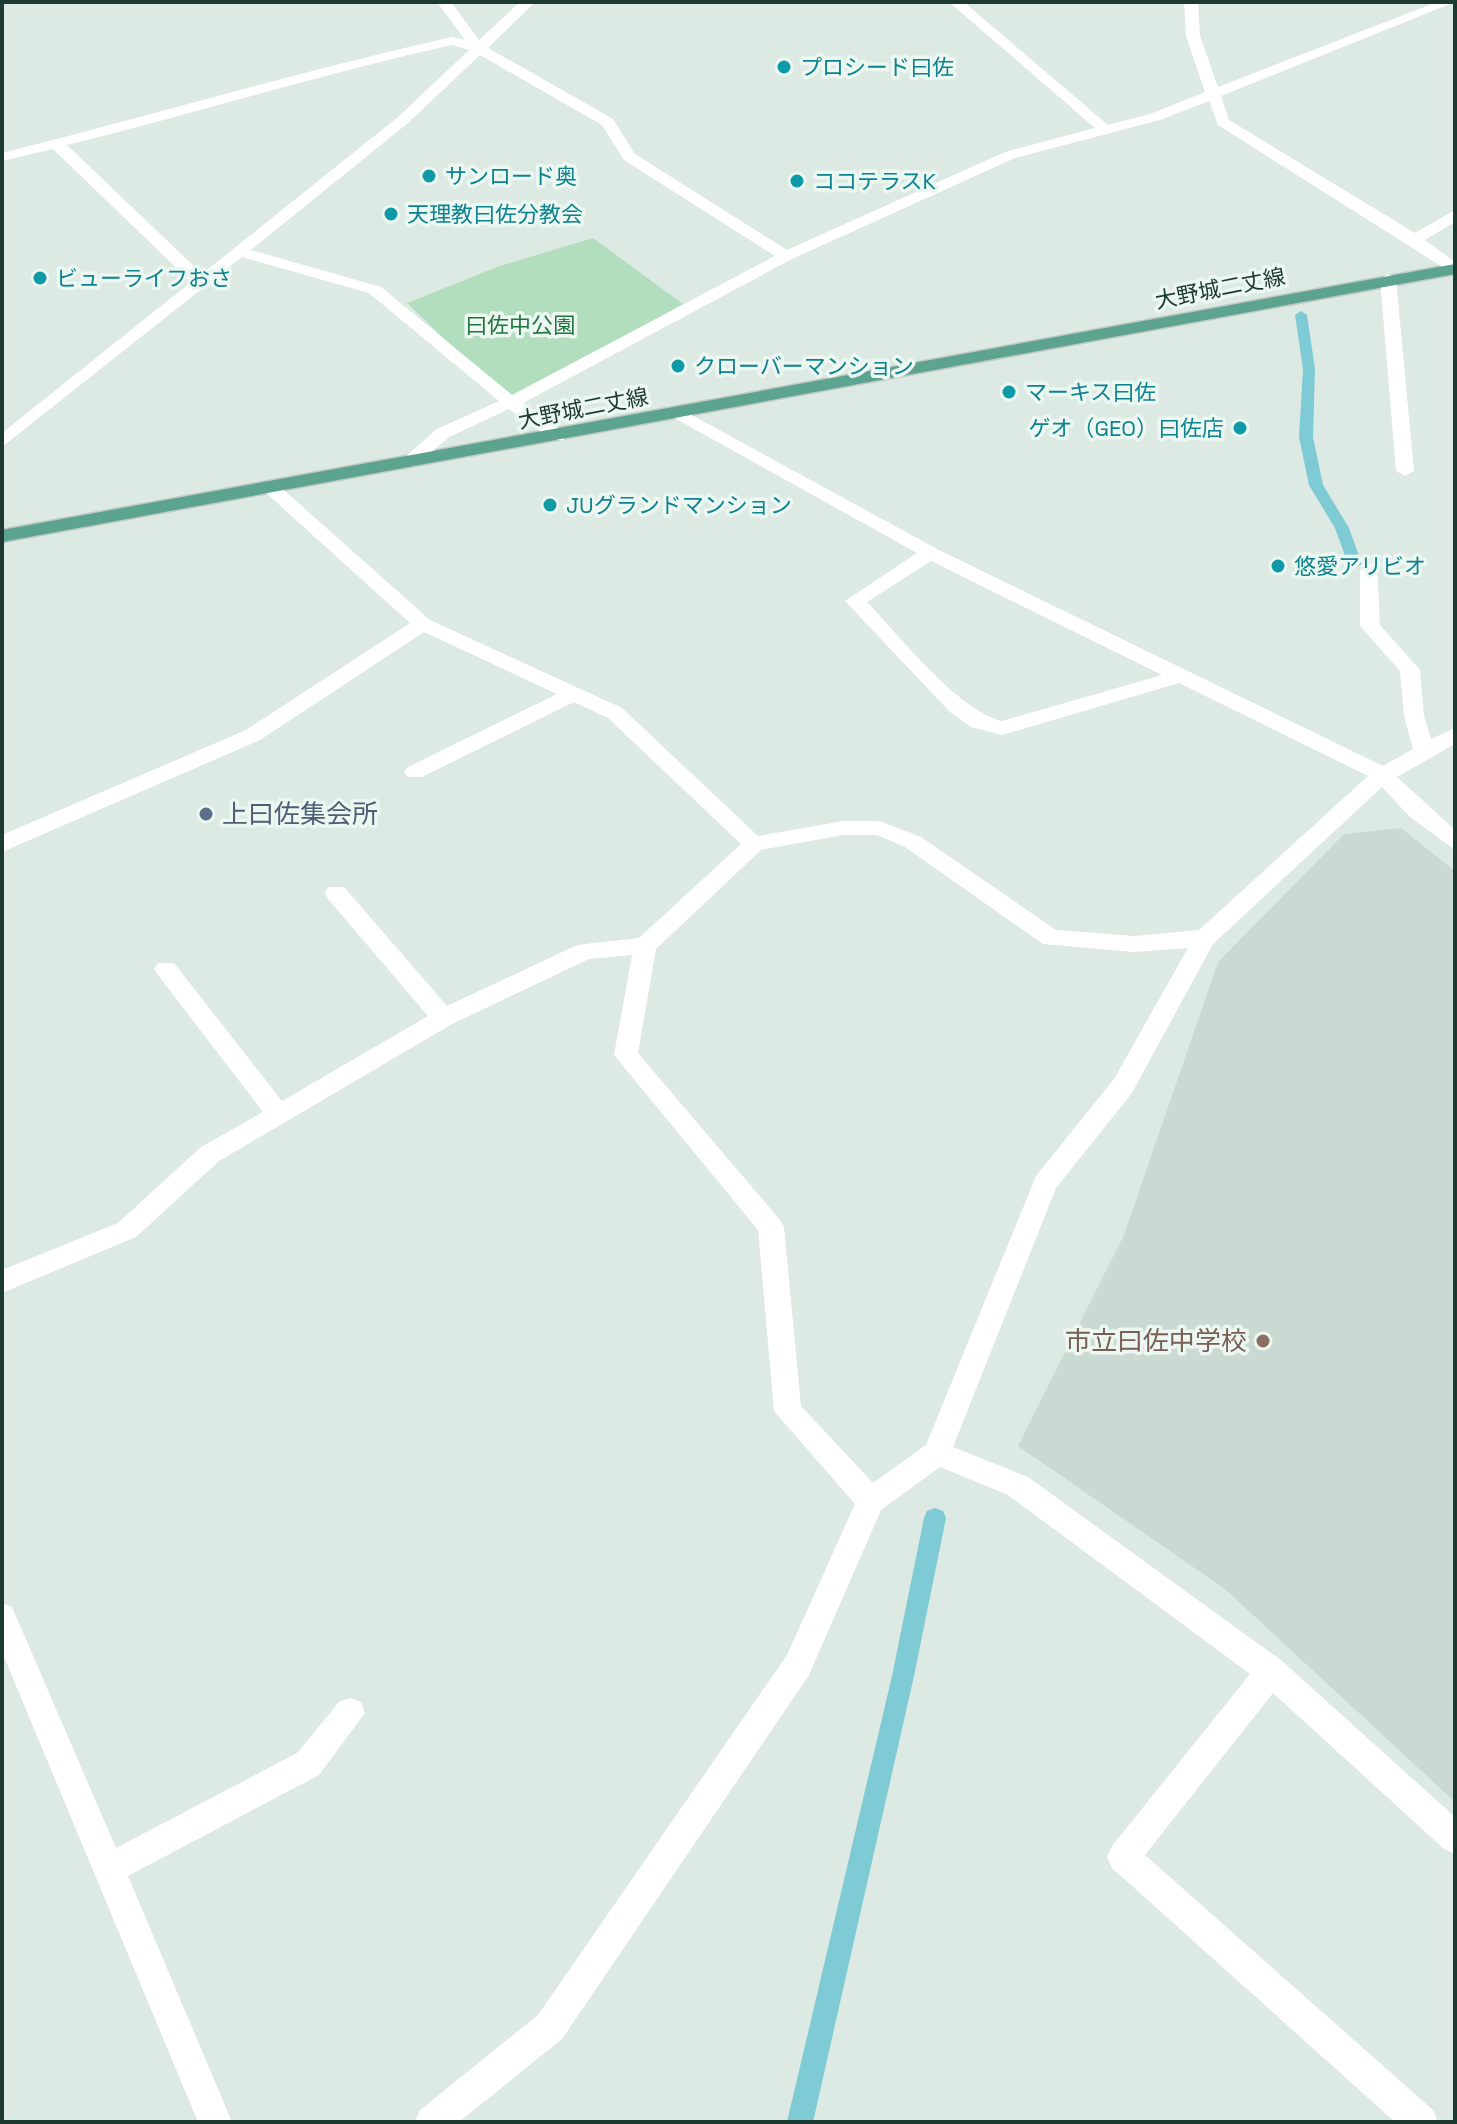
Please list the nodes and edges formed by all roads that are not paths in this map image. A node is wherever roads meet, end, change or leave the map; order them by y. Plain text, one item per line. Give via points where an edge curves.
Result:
1 (444, 2) edge
2 (528, 2) edge
3 (956, 2) edge
4 (1191, 2) edge
5 (1449, 2) edge
6 (478, 48) junction
7 (1213, 96) junction
8 (1103, 128) junction
9 (58, 145) junction
10 (2, 157) edge
11 (1455, 215) edge
12 (1415, 240) junction
13 (239, 251) junction
14 (786, 256) junction
15 (1455, 270) edge
16 (1388, 279) junction
17 (201, 282) junction
18 (510, 402) junction
19 (677, 412) junction
20 (558, 436) junction
21 (2, 442) edge
22 (410, 462) junction
23 (1405, 471) dead end
24 (271, 488) junction
25 (2, 536) edge
26 (930, 553) junction
27 (1370, 570) dead end
28 (423, 624) junction
29 (1181, 676) junction
30 (573, 694) junction
31 (1455, 735) edge
32 (1424, 753) junction
33 (415, 772) dead end
34 (1383, 775) junction
35 (1455, 842) edge
36 (2, 844) edge
37 (754, 844) junction
38 (336, 893) dead end
39 (1205, 938) junction
40 (645, 946) junction
41 (166, 969) dead end
42 (444, 1018) junction
43 (279, 1115) junction
44 (2, 1282) edge
45 (937, 1453) junction
46 (871, 1501) junction
47 (2, 1617) edge
48 (1271, 1671) junction
49 (350, 1713) dead end
50 (1455, 1838) edge
51 (109, 1869) junction
52 (215, 2122) edge
53 (432, 2122) edge
54 (1421, 2122) edge

1 - 6 street
2 - 6 street
3 - 8 street
4 - 7 street via 1193,36
5 - 7 street
6 - 9 street via 452,41 331,68
6 - 13 street via 403,120
6 - 14 street via 608,122 629,157
7 - 8 street
7 - 12 street via 1223,122
8 - 14 street via 1010,155
9 - 10 street
9 - 17 street
11 - 12 street
12 - 15 street
13 - 17 street
13 - 18 street via 375,290
14 - 18 street
15 - 16 main road, 大野城二丈線
16 - 19 main road, 大野城二丈線
16 - 23 street
17 - 21 street
18 - 20 street
18 - 22 street via 443,433
19 - 20 main road, 大野城二丈線
19 - 26 street
20 - 22 main road, 大野城二丈線
22 - 24 main road, 大野城二丈線
24 - 25 main road, 大野城二丈線
24 - 28 street
26 - 29 street
26 - 29 street via 855,601 957,707 978,722 1002,728
27 - 32 street via 1370,626 1410,670
28 - 30 street
28 - 36 street via 253,735
29 - 34 street
30 - 33 street
30 - 37 street via 615,713
31 - 32 street
32 - 34 street
34 - 35 street
34 - 39 street
37 - 39 street via 843,828 879,828 913,842 1051,938 1134,944
37 - 40 street
38 - 42 street
39 - 45 street via 1123,1086 1045,1183
40 - 42 street via 585,951
40 - 46 street via 626,1055 771,1227 788,1411
41 - 43 street
42 - 43 street
43 - 44 street via 210,1154 127,1230
45 - 46 street
45 - 48 street via 1018,1486
46 - 53 street via 798,1665 550,2027
47 - 51 street
48 - 50 street
48 - 54 street via 1123,1857
49 - 51 street via 308,1764
51 - 52 street

